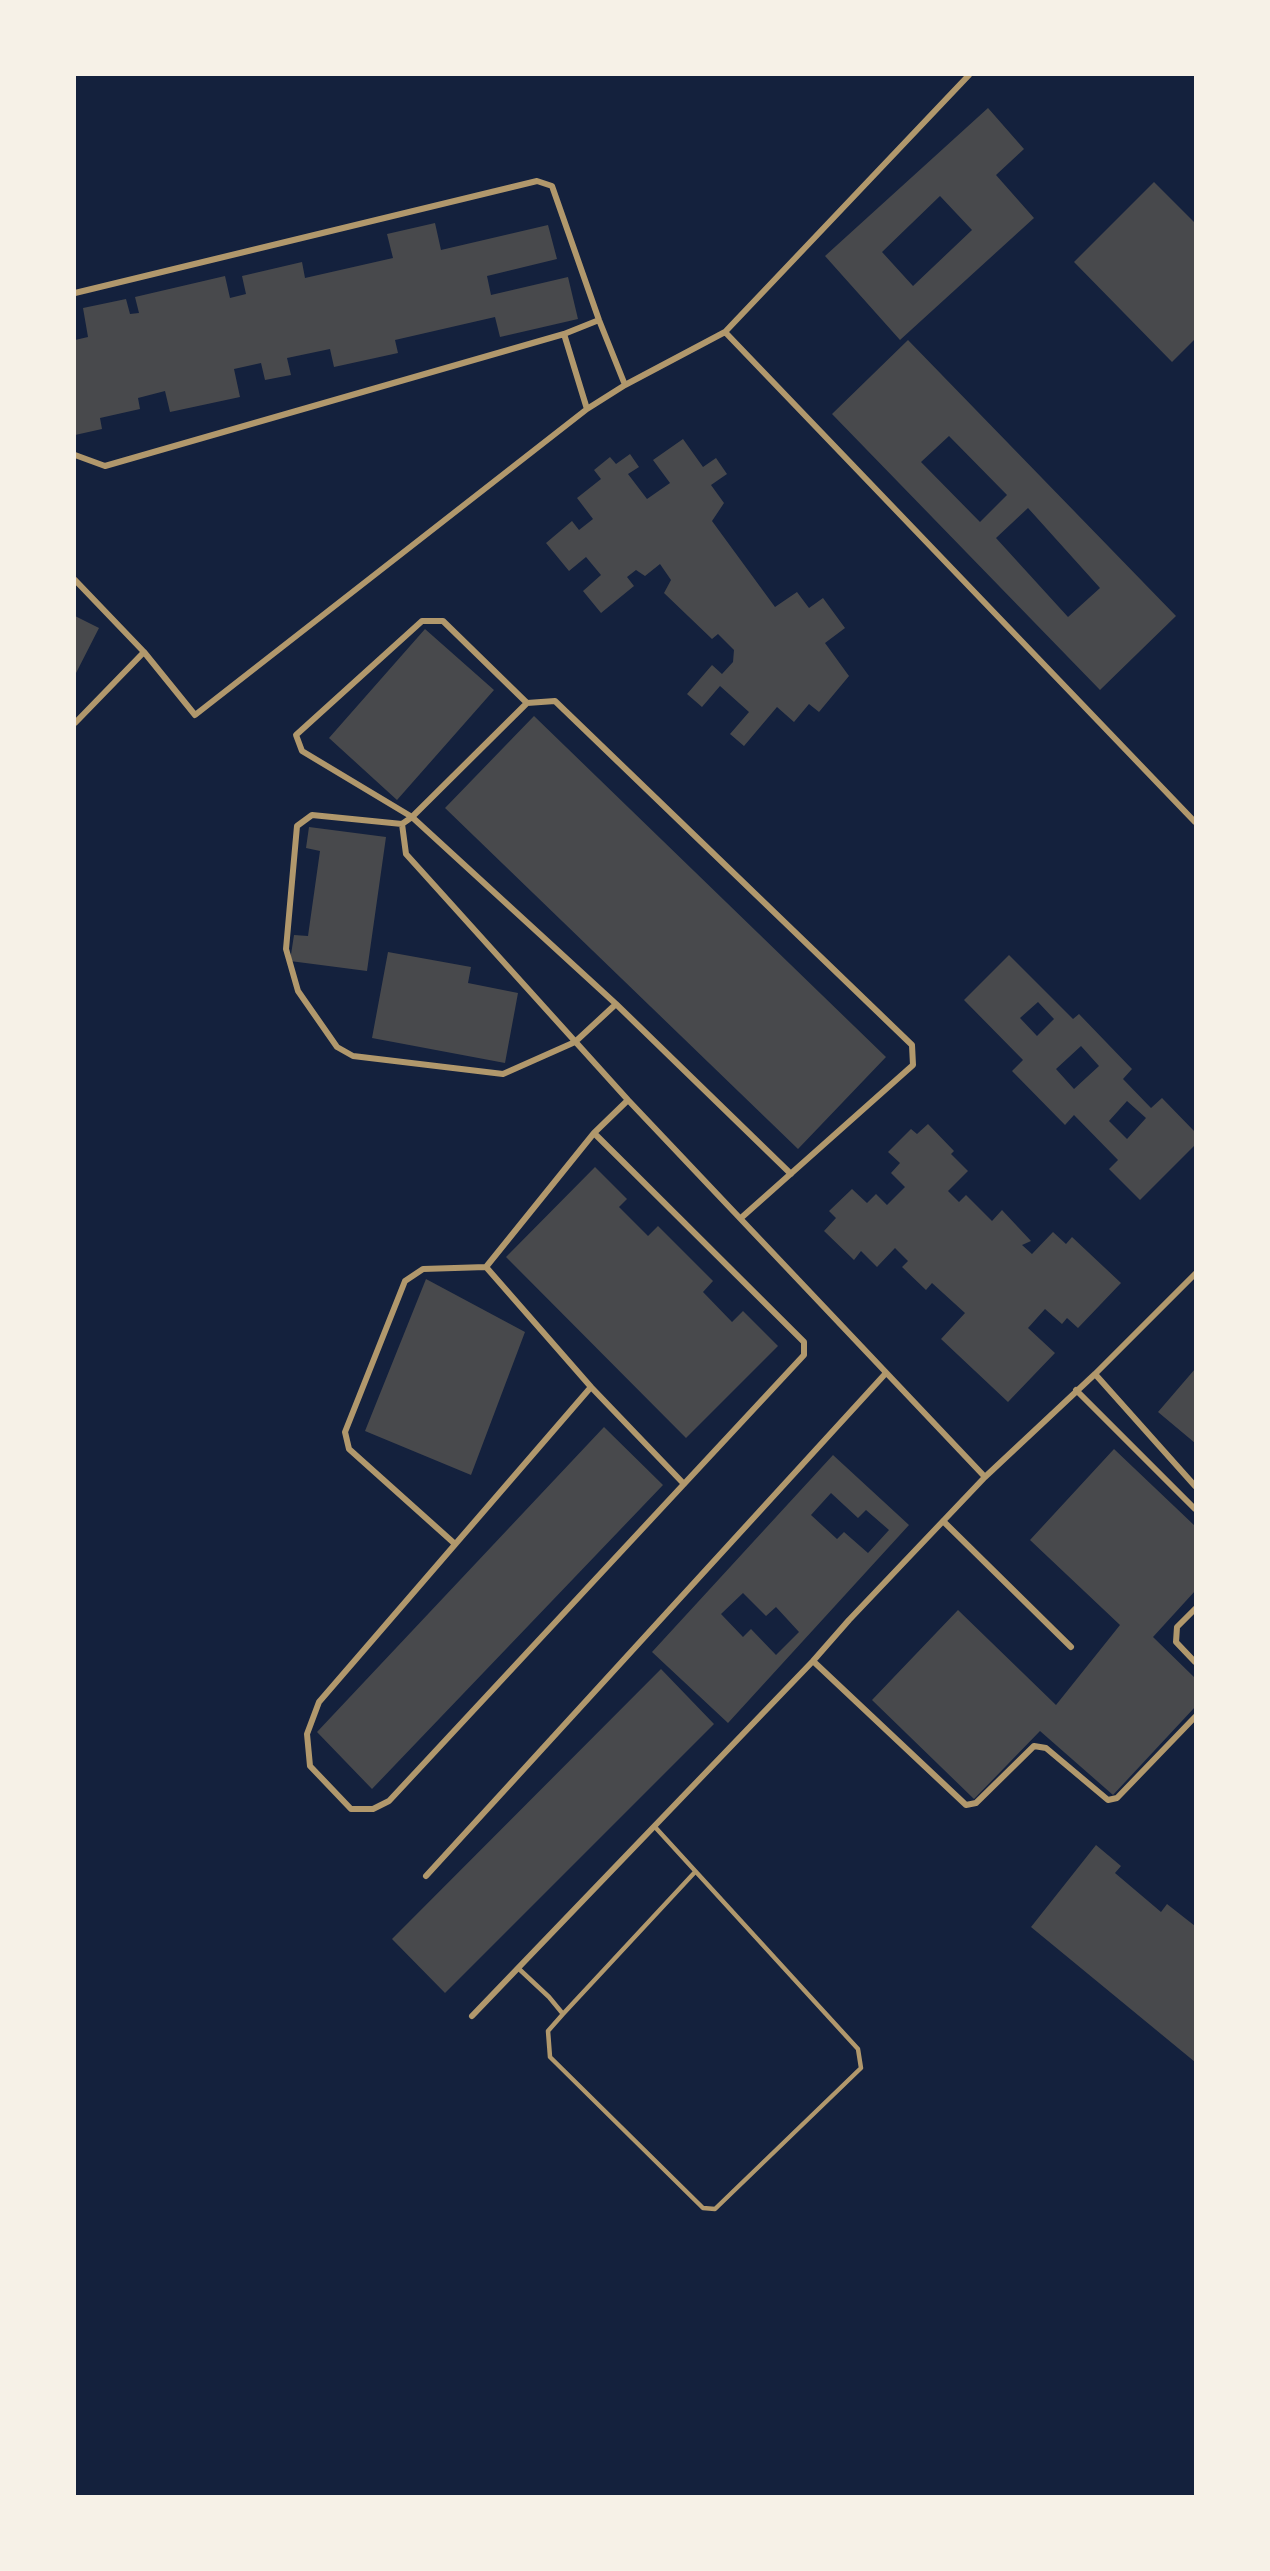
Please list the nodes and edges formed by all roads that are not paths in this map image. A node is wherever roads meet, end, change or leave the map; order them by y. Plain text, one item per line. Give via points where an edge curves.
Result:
1 (969, 75) edge
2 (75, 293) edge
3 (598, 320) junction
4 (725, 332) junction
5 (564, 334) junction
6 (625, 385) junction
7 (587, 409) junction
8 (75, 455) edge
9 (75, 580) edge
10 (144, 652) junction
11 (526, 703) junction
12 (75, 723) edge
13 (412, 817) junction
14 (1195, 822) edge
15 (402, 824) junction
16 (616, 1004) junction
17 (575, 1042) junction
18 (628, 1100) junction
19 (594, 1133) junction
20 (791, 1174) junction
21 (741, 1218) junction
22 (486, 1267) junction
23 (1195, 1274) edge
24 (886, 1373) junction
25 (1095, 1374) junction
26 (591, 1387) junction
27 (1076, 1390) junction
28 (985, 1478) junction
29 (684, 1484) junction
30 (1195, 1486) edge
31 (1195, 1509) edge
32 (943, 1521) junction
33 (455, 1544) junction
34 (1195, 1610) edge
35 (1071, 1647) dead end
36 (813, 1661) junction
37 (1195, 1662) edge
38 (1195, 1717) edge
39 (655, 1827) junction
40 (695, 1872) junction
41 (426, 1876) dead end
42 (518, 1968) junction
43 (563, 2014) junction
44 (472, 2016) dead end

1 - 4 street
2 - 3 street via 537,181 552,186
3 - 5 street
3 - 6 street
4 - 6 street
4 - 14 street
5 - 7 street
5 - 8 street via 105,466
6 - 7 street
7 - 10 street via 195,716
9 - 10 street
10 - 12 street
11 - 13 street
11 - 13 street via 443,621 422,621 296,735 302,751
11 - 20 street via 555,702 912,1045 914,1065
13 - 15 street
13 - 16 street
15 - 17 street via 406,854
15 - 17 street via 312,814 297,826 286,949 298,991 337,1047 353,1056 503,1074
16 - 17 street
16 - 20 street
17 - 18 street
18 - 19 street
18 - 21 street
19 - 22 street
19 - 29 street via 804,1342 804,1355
20 - 21 street
21 - 24 street
22 - 26 street
22 - 33 street via 423,1269 405,1281 345,1432 349,1449
23 - 25 street
24 - 28 street
24 - 41 street
25 - 27 street
25 - 30 street
26 - 29 street
26 - 33 street
27 - 28 street
27 - 31 street
28 - 32 street
29 - 33 street via 389,1801 373,1809 351,1809 310,1766 307,1734 319,1702
32 - 35 street
32 - 36 street
34 - 37 street via 1178,1627 1176,1642
36 - 38 street via 966,1805 976,1803 1034,1746 1046,1748 1108,1800 1117,1797
36 - 39 street
39 - 40 lane
39 - 42 street
40 - 43 lane
40 - 43 lane via 858,2049 861,2068 715,2210 703,2208 550,2058 548,2031
42 - 43 lane
42 - 44 street

